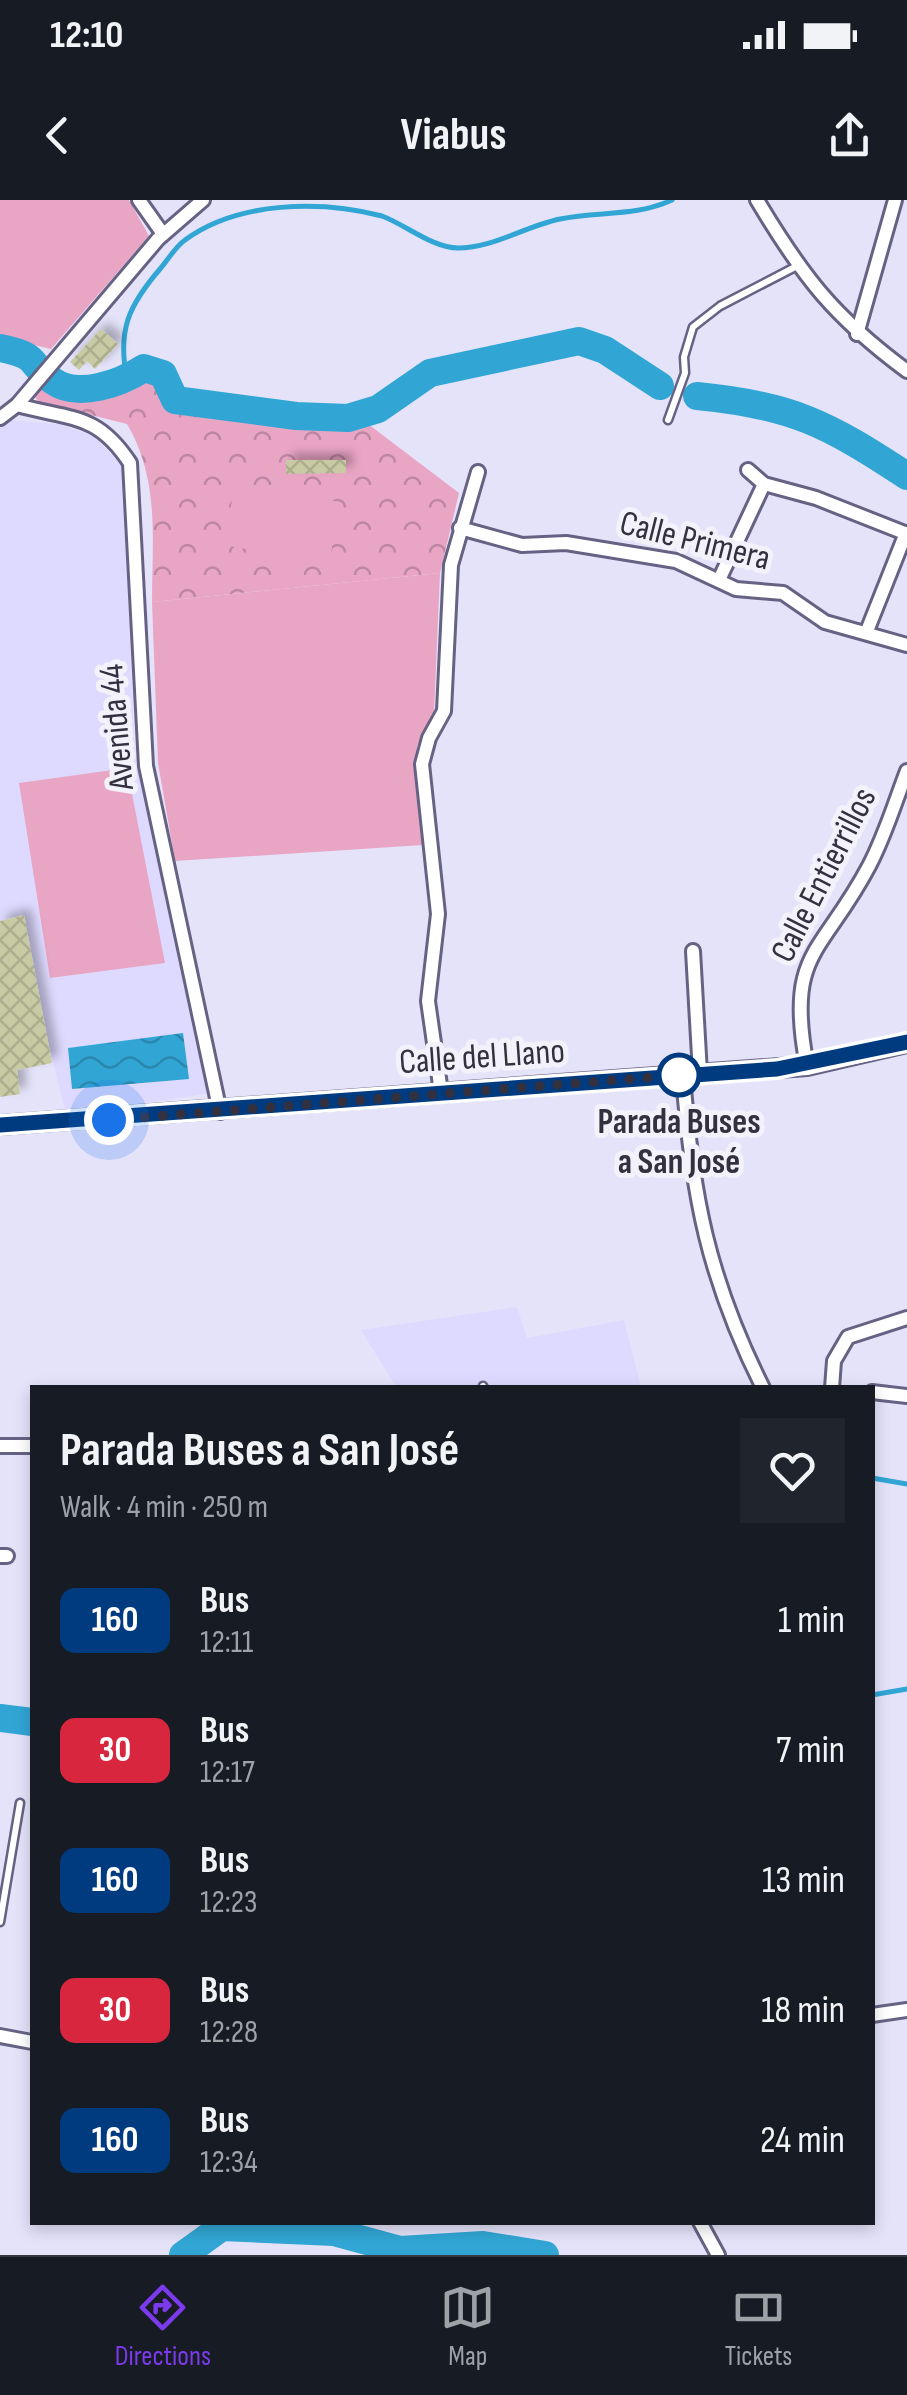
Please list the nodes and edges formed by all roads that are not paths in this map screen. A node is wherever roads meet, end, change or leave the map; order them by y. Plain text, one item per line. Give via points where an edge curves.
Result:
1 (139, 200) edge
2 (204, 200) edge
3 (757, 200) edge
4 (895, 200) edge
5 (163, 234) junction
6 (797, 266) junction
7 (857, 334) junction
8 (907, 371) edge
9 (17, 405) junction
10 (0, 418) edge
11 (668, 420) dead end
12 (748, 470) dead end
13 (478, 472) dead end
14 (764, 484) junction
15 (460, 528) junction
16 (906, 534) edge
17 (719, 580) junction
18 (867, 632) junction
19 (907, 645) edge
20 (907, 771) edge
21 (693, 951) dead end
22 (907, 1042) edge
23 (807, 1066) junction
24 (691, 1074) junction
25 (441, 1092) junction
26 (220, 1112) junction
27 (0, 1125) edge
28 (907, 1318) edge
29 (762, 1385) edge
30 (832, 1385) edge
31 (875, 1392) edge
32 (907, 1396) edge
33 (0, 1446) edge
34 (30, 1446) edge
35 (20, 1803) dead end
36 (0, 1922) edge
37 (907, 2010) edge
38 (875, 2015) edge
39 (0, 2036) edge
40 (30, 2042) edge
41 (702, 2225) edge
42 (718, 2255) edge

1 - 5 street
2 - 5 street
3 - 6 street
4 - 7 street
5 - 9 street
6 - 7 street
6 - 11 lane via 693,327
7 - 8 street
9 - 10 street
9 - 26 street, Avenida 44 via 91,423 111,435 130,463 146,766
12 - 14 street
13 - 15 street
14 - 16 street
14 - 17 street
15 - 17 street, Calle Primera via 522,545 646,554
15 - 25 street via 448,598 444,711 422,764 438,914 428,1001
16 - 18 street
17 - 18 street, Calle Primera via 736,589 783,593 825,622
18 - 19 street, Calle Primera
20 - 23 street, Calle Entierrillos via 868,867 816,944 802,980 798,1017
21 - 24 street
22 - 23 main road, Calle del Llano
23 - 24 main road, Calle del Llano
24 - 25 main road, Calle del Llano
24 - 29 street via 700,1222 733,1328
25 - 26 main road, Calle del Llano
26 - 27 main road, Calle del Llano
28 - 30 street via 848,1337 834,1361
31 - 32 street
33 - 34 street
35 - 36 lane
37 - 38 street
39 - 40 street
41 - 42 street

